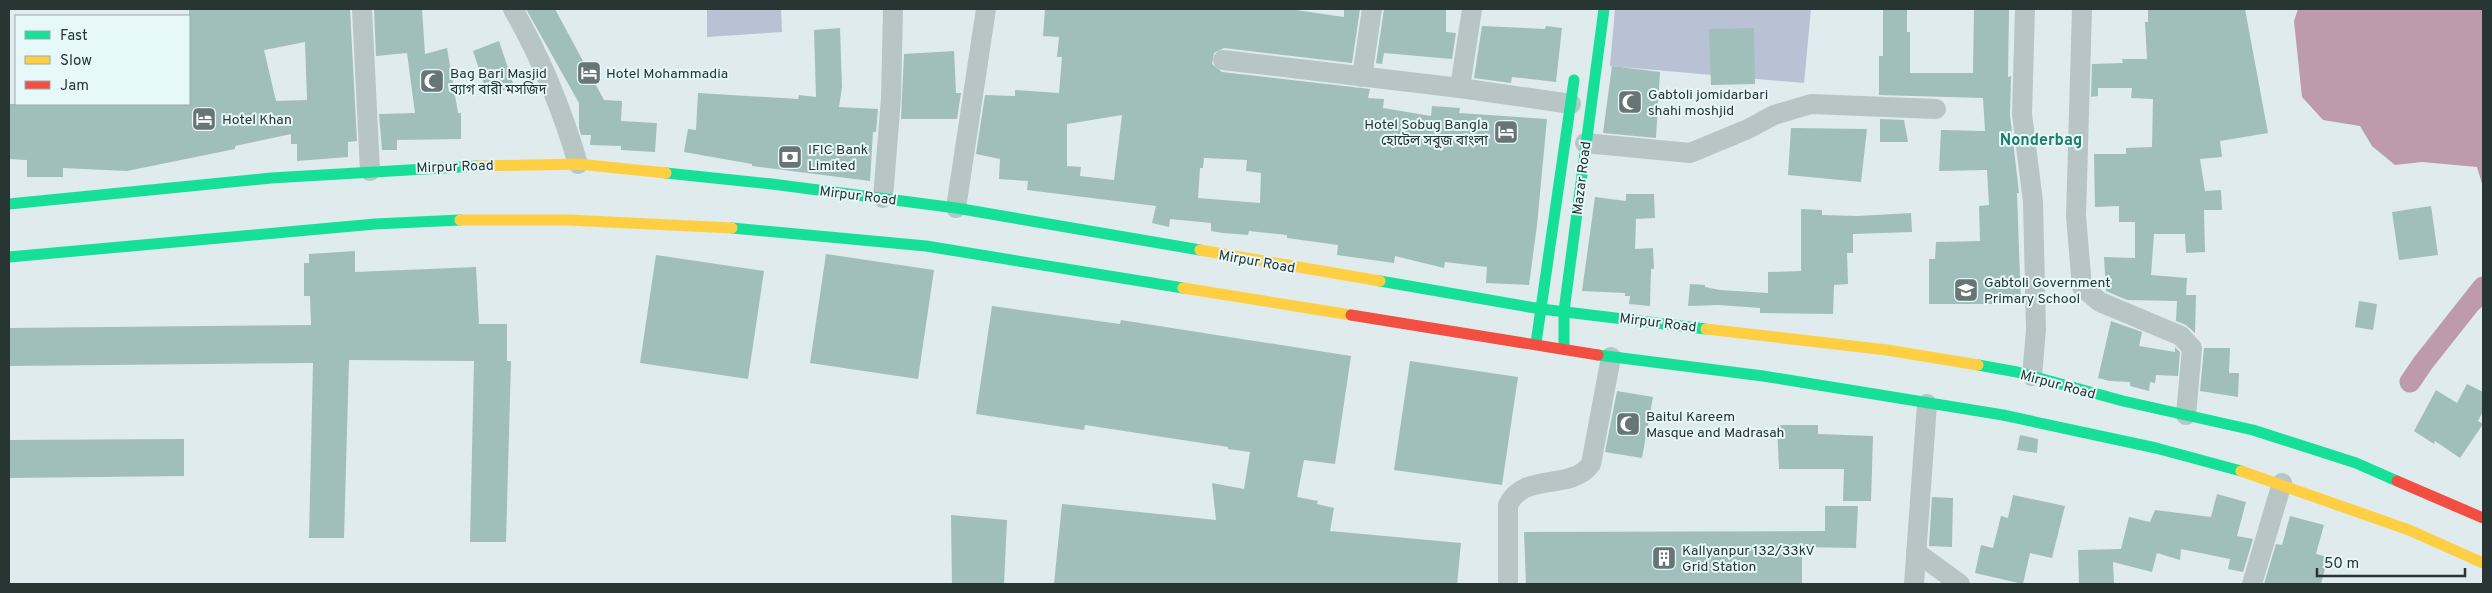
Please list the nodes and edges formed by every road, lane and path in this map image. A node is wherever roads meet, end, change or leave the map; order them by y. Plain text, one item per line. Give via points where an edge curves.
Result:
1 (362, 9) edge
2 (513, 9) edge
3 (892, 9) edge
4 (986, 9) edge
5 (1372, 9) edge
6 (1472, 9) edge
7 (1604, 9) edge
8 (2025, 9) edge
9 (2082, 9) edge
10 (1223, 60) dead end
11 (1576, 66) dead end
12 (1362, 77) junction
13 (1460, 88) junction
14 (1571, 104) junction
15 (1936, 109) dead end
16 (1585, 143) junction
17 (578, 164) junction
18 (370, 171) junction
19 (884, 198) junction
20 (9, 204) edge
21 (956, 208) junction
22 (9, 257) edge
23 (1541, 309) junction
24 (1564, 311) junction
25 (1536, 343) junction
26 (1564, 348) junction
27 (1611, 357) junction
28 (2032, 376) junction
29 (1927, 404) junction
30 (2186, 414) junction
31 (2282, 483) junction
32 (2483, 518) edge
33 (1916, 552) junction
34 (2483, 563) edge
35 (1508, 584) edge
36 (1914, 584) edge
37 (1960, 584) edge
38 (2252, 584) edge

1 - 18 street
2 - 17 street via 556,94
3 - 19 street via 891,98
4 - 21 street
5 - 12 street
6 - 13 street
7 - 16 main road, Mazar Road
8 - 28 street via 2022,114 2033,202 2036,330
9 - 30 street via 2076,216 2082,287 2100,302 2181,336 2192,348
10 - 12 street
11 - 14 main road, Mazar Road
12 - 13 street
13 - 14 street
14 - 23 main road, Mazar Road
15 - 16 street via 1811,104 1774,115 1690,153
16 - 24 main road, Mazar Road
17 - 18 main road, Mirpur Road
17 - 19 main road, Mirpur Road
18 - 20 main road, Mirpur Road
19 - 21 main road, Mirpur Road
21 - 23 main road, Mirpur Road
22 - 25 main road via 375,224 464,220 568,220 771,230 926,246
23 - 24 main road, Mirpur Road
23 - 25 main road, Mazar Road
24 - 26 main road, Mazar Road
24 - 28 main road, Mirpur Road via 1887,350
25 - 26 main road
26 - 27 main road
27 - 29 main road via 1763,376
27 - 35 street via 1591,464 1586,472 1523,487 1512,495 1508,505
28 - 30 main road, Mirpur Road
29 - 31 main road via 2003,415 2156,448
29 - 33 street
30 - 32 main road, Mirpur Road via 2253,430 2356,464
31 - 34 main road via 2409,530
31 - 38 street
33 - 36 street
33 - 37 street

